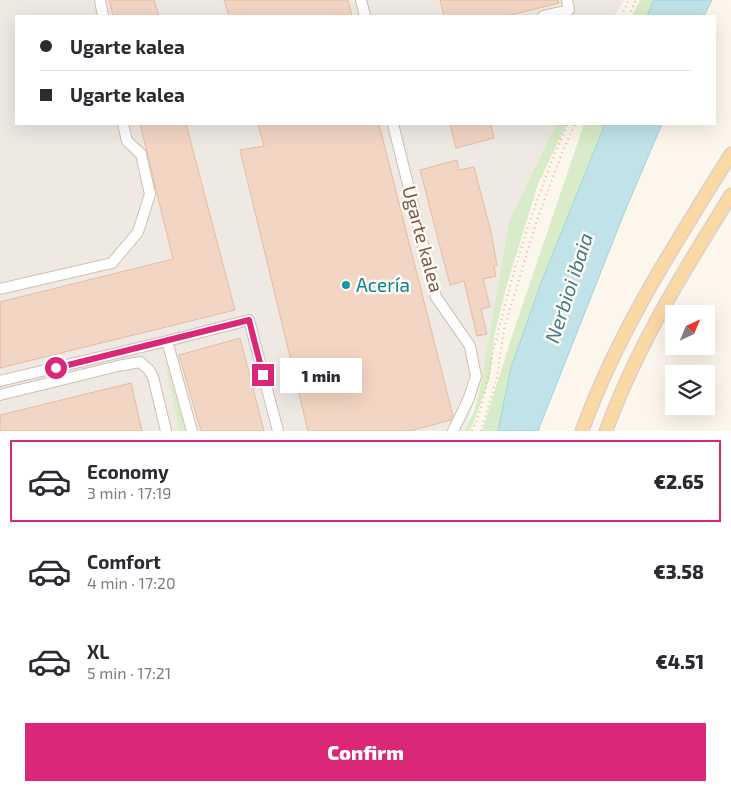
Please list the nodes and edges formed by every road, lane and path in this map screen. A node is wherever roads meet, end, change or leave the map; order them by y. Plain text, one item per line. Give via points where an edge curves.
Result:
1 (100, 0) edge
2 (361, 0) edge
3 (567, 0) edge
4 (630, 0) edge
5 (636, 0) edge
6 (104, 15) edge
7 (365, 15) edge
8 (547, 15) edge
9 (622, 15) edge
10 (629, 15) edge
11 (123, 125) edge
12 (393, 125) edge
13 (568, 125) edge
14 (575, 125) edge
15 (731, 154) edge
16 (731, 195) edge
17 (0, 289) edge
18 (167, 341) junction
19 (0, 381) edge
20 (0, 395) edge
21 (583, 430) edge
22 (166, 431) edge
23 (192, 431) edge
24 (278, 431) edge
25 (453, 431) edge
26 (472, 431) edge
27 (481, 431) edge
28 (606, 431) edge

1 - 6 street
2 - 7 street
3 - 8 street via 569,10
4 - 9 path
5 - 10 path
11 - 17 street via 127,141 141,154 150,194 138,232 112,262
12 - 25 street, Ugarte kalea via 436,297 470,346 475,369 469,398
13 - 26 path via 538,198 496,338 481,412
14 - 27 path via 537,220 504,329 497,377
15 - 21 main road via 631,319 599,386
16 - 28 main road via 650,329 619,394
18 - 19 street
18 - 23 street
18 - 24 street via 249,320
20 - 22 street via 140,362 153,377

